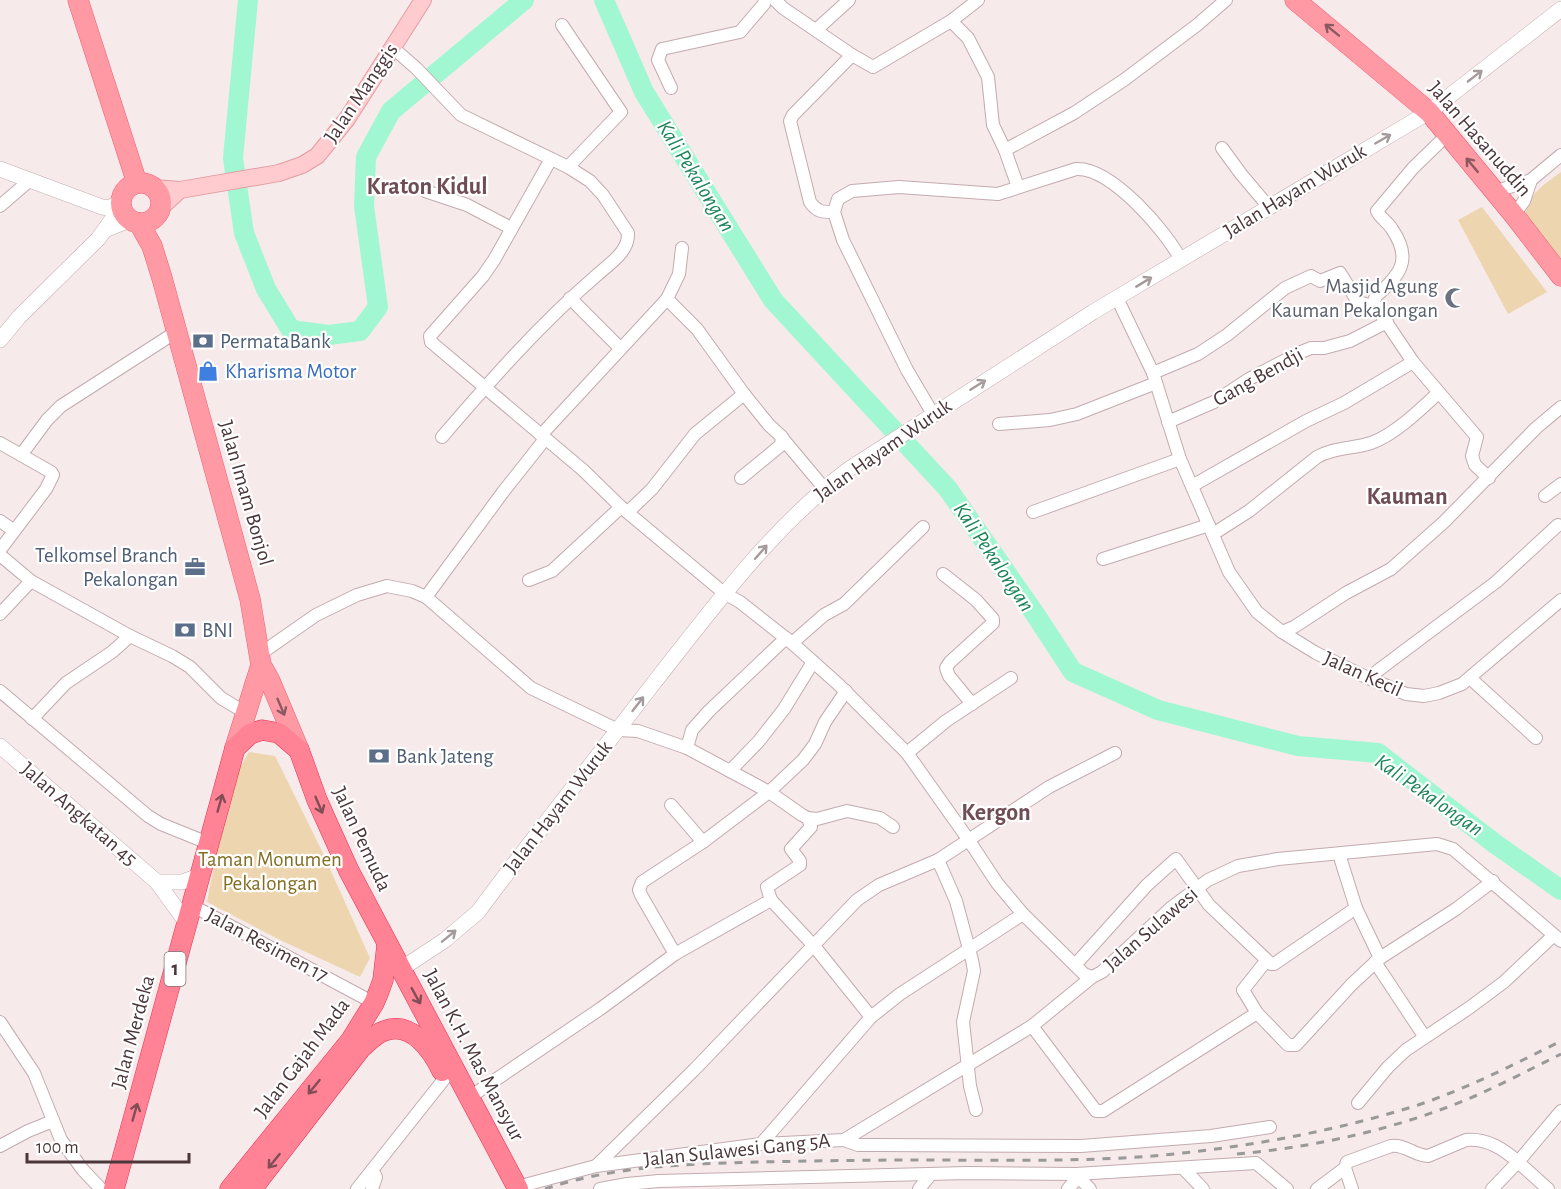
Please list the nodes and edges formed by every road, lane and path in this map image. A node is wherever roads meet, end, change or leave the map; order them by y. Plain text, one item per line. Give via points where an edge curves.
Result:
1 (78, 0) edge
2 (423, 0) edge
3 (765, 0) edge
4 (775, 0) edge
5 (849, 0) edge
6 (978, 0) edge
7 (1226, 0) edge
8 (1295, 0) edge
9 (1561, 9) edge
10 (951, 21) junction
11 (562, 25) dead end
12 (816, 30) junction
13 (392, 47) junction
14 (852, 55) junction
15 (671, 88) dead end
16 (1429, 112) junction
17 (1447, 135) junction
18 (1222, 148) dead end
19 (1005, 150) junction
20 (1561, 155) edge
21 (551, 159) junction
22 (568, 167) junction
23 (0, 169) edge
24 (1531, 180) junction
25 (29, 181) junction
26 (145, 185) junction
27 (1018, 187) junction
28 (188, 189) junction
29 (425, 191) dead end
30 (1494, 192) junction
31 (0, 206) edge
32 (1268, 206) junction
33 (159, 211) junction
34 (834, 212) junction
35 (127, 213) junction
36 (1514, 214) junction
37 (511, 228) junction
38 (152, 246) junction
39 (682, 248) dead end
40 (1181, 260) junction
41 (1561, 276) edge
42 (570, 298) junction
43 (1117, 298) junction
44 (667, 299) junction
45 (1376, 307) junction
46 (1387, 322) junction
47 (176, 332) junction
48 (0, 340) edge
49 (620, 348) junction
50 (1413, 362) junction
51 (1154, 378) junction
52 (484, 388) junction
53 (1438, 393) junction
54 (744, 394) junction
55 (1561, 407) edge
56 (931, 416) junction
57 (1168, 422) junction
58 (999, 424) dead end
59 (442, 437) dead end
60 (543, 437) junction
61 (783, 439) junction
62 (0, 443) edge
63 (21, 455) junction
64 (1180, 459) junction
65 (741, 478) dead end
66 (1489, 478) junction
67 (1561, 484) edge
68 (1192, 486) junction
69 (824, 488) junction
70 (1545, 496) dead end
71 (625, 510) junction
72 (1033, 512) dead end
73 (0, 521) edge
74 (1558, 525) dead end
75 (923, 527) dead end
76 (13, 530) junction
77 (1211, 530) junction
78 (0, 550) edge
79 (0, 555) edge
80 (1103, 559) dead end
81 (943, 574) dead end
82 (529, 580) dead end
83 (31, 581) junction
84 (724, 594) junction
85 (426, 597) junction
86 (1559, 605) edge
87 (0, 614) edge
88 (1282, 632) junction
89 (130, 636) junction
90 (789, 641) junction
91 (261, 660) junction
92 (813, 662) junction
93 (1011, 678) dead end
94 (1368, 678) junction
95 (1470, 678) junction
96 (0, 691) edge
97 (846, 691) junction
98 (972, 704) junction
99 (246, 712) junction
100 (32, 719) junction
101 (618, 730) junction
102 (1536, 738) dead end
103 (235, 748) junction
104 (687, 748) junction
105 (1, 749) edge
106 (299, 750) junction
107 (907, 753) junction
108 (1115, 753) dead end
109 (730, 771) junction
110 (769, 792) junction
111 (671, 805) dead end
112 (808, 818) junction
113 (893, 827) dead end
114 (968, 839) junction
115 (703, 842) junction
116 (208, 843) junction
117 (1339, 854) junction
118 (938, 860) junction
119 (199, 876) junction
120 (1492, 881) junction
121 (157, 882) junction
122 (1196, 889) junction
123 (771, 900) junction
124 (1356, 908) junction
125 (189, 914) junction
126 (1023, 914) junction
127 (1558, 938) edge
128 (387, 945) junction
129 (814, 946) junction
130 (969, 948) junction
131 (675, 954) junction
132 (1377, 960) junction
133 (1266, 961) junction
134 (1075, 965) junction
135 (401, 969) junction
136 (1092, 977) junction
137 (374, 1003) junction
138 (1257, 1013) junction
139 (871, 1017) junction
140 (0, 1022) edge
141 (1032, 1026) junction
142 (1424, 1036) junction
143 (968, 1066) junction
144 (335, 1072) junction
145 (445, 1078) junction
146 (470, 1097) junction
147 (1358, 1103) dead end
148 (976, 1110) dead end
149 (1561, 1111) edge
150 (53, 1120) junction
151 (1270, 1127) dead end
152 (844, 1140) junction
153 (761, 1144) junction
154 (0, 1146) edge
155 (1518, 1161) junction
156 (596, 1166) junction
157 (1183, 1168) junction
158 (1345, 1168) junction
159 (372, 1170) junction
160 (931, 1174) junction
161 (1077, 1175) junction
162 (768, 1179) junction
163 (513, 1188) edge
164 (101, 1189) edge
165 (114, 1189) edge
166 (230, 1189) edge
167 (252, 1189) edge
168 (357, 1189) edge
169 (372, 1189) edge
170 (600, 1189) edge
171 (750, 1189) edge
172 (919, 1189) edge
173 (1068, 1189) edge
174 (1090, 1189) edge
175 (1203, 1189) edge
176 (1287, 1189) edge
177 (1317, 1189) edge
178 (1352, 1189) edge
179 (1491, 1189) edge
180 (1548, 1189) edge

1 - 26 main road
2 - 13 main road, Jalan Manggis
3 - 15 street via 740,32 662,49 658,60
4 - 12 street
5 - 12 street
6 - 10 street
7 - 19 street via 1124,80 1074,113
16 -> 8 main road, Jalan Hasanuddin
16 -> 9 street, Jalan Hayam Wuruk
10 - 14 street via 874,66
10 - 19 street via 968,38 988,77 993,125
11 - 22 street via 621,112
12 - 14 street
13 - 21 street via 466,118
13 - 28 main road, Jalan Manggis via 317,156 279,173
14 - 34 street via 790,121 810,202 821,212
16 - 17 main road, Jalan Hasanuddin
32 -> 16 street, Jalan Hayam Wuruk
30 -> 17 main road, Jalan Hasanuddin
17 - 45 street via 1377,211 1392,228 1403,254 1398,275 1376,296
18 - 32 street
19 - 27 street
20 - 24 street
21 - 22 street
21 - 37 street
22 - 42 street via 603,195 627,228 628,238 622,252
23 - 25 street
24 - 30 street
24 - 36 street via 1524,201
25 - 31 street
25 - 35 street
26 - 28 main road, Jalan Manggis
26 - 33 main road via 159,195
26 - 35 main road via 124,192
27 - 34 street via 987,195 899,186 852,191 838,199
27 - 40 street via 1076,169 1093,172 1145,212
28 - 33 main road
29 - 37 street via 467,205
30 - 36 main road, Jalan Hasanuddin
32 - 40 street, Jalan Hayam Wuruk
33 - 35 main road via 147,222
33 - 38 main road
34 - 56 street via 851,257
35 - 38 main road
35 - 48 street via 18,317
36 - 41 main road, Jalan Hasanuddin
37 - 52 street, Jalan Sulawesi via 483,276 430,338 434,346
38 - 47 main road, Jalan Imam Bonjol
39 - 44 street via 679,274
43 -> 40 street, Jalan Hayam Wuruk
42 - 49 street
42 - 52 street
43 - 51 street, Jalan Kecil
56 -> 43 street, Jalan Hayam Wuruk
44 - 49 street
44 - 54 street via 697,329
45 - 46 street
45 - 51 street via 1358,302 1340,273 1320,281 1311,276 1285,288 1227,335
46 - 50 street
46 - 57 street, Gang Bendji via 1350,341 1301,352 1214,402
47 - 63 street via 62,406 46,420
47 - 91 main road, Jalan Imam Bonjol via 250,599
49 - 60 street
50 - 53 street
50 - 68 street
51 - 57 street, Jalan Kecil
51 - 58 street via 1077,414
52 - 59 street
52 - 60 street, Jalan Sulawesi
53 - 66 street via 1477,437 1472,456 1475,465
53 - 77 street via 1412,417 1373,443 1326,451 1249,511
54 - 61 street
54 - 71 street via 695,434 652,489
55 - 66 street
56 - 69 street, Jalan Hayam Wuruk
57 - 64 street, Jalan Kecil
60 - 71 street, Jalan Sulawesi
60 - 85 street
61 - 65 street via 782,445
61 - 69 street
62 - 63 street
63 - 76 street via 53,475
64 - 68 street, Jalan Kecil
64 - 72 street
66 - 88 street via 1391,569
67 - 70 street
68 - 77 street, Jalan Kecil
84 -> 69 street, Jalan Hayam Wuruk
71 - 82 street via 552,571
71 - 84 street, Jalan Sulawesi
73 - 76 street
74 - 94 street via 1496,582
75 - 90 street via 844,604
76 - 78 street
77 - 80 street
77 - 88 street, Jalan Kecil via 1234,582 1257,612
79 - 83 street
81 - 98 street via 993,618 993,623 946,668
83 - 87 street
83 - 89 street
84 - 90 street, Jalan Sulawesi
101 -> 84 street, Jalan Hayam Wuruk
85 - 91 street via 387,586 357,595 316,615
85 - 101 street via 531,688
86 - 95 street, Jalan Kecil
88 - 94 street, Jalan Kecil
89 - 99 street via 190,667 221,698
89 - 100 street via 66,683
90 - 92 street, Jalan Sulawesi
90 - 104 street via 708,711 692,730
91 - 99 main road
91 -> 106 main road, Jalan Imam Bonjol
92 - 97 street, Jalan Sulawesi
92 - 109 street via 783,710
93 - 98 street
94 - 95 street, Jalan Kecil via 1406,694 1424,696
95 - 102 street
96 - 100 street
97 - 107 street, Jalan Sulawesi
97 - 110 street via 803,760
98 - 107 street
99 - 103 main road
100 - 116 street via 148,816
101 - 104 street via 638,731
135 -> 101 street, Jalan Hayam Wuruk via 478,912
103 - 106 highway via 262,729 279,733
116 -> 103 highway, Jalan Merdeka / 1
104 - 109 street
105 - 121 street, Jalan Angkatan 45
106 -> 128 highway, Jalan Pemuda via 317,800
107 - 114 street, Jalan Sulawesi
108 - 114 street via 1049,787
109 - 110 street
110 - 112 street
110 - 115 street
111 - 115 street
112 - 113 street via 847,811 880,818
112 - 123 street via 811,827 791,849 800,865 767,887
114 - 118 street
114 - 126 street, Jalan Sulawesi
115 - 131 street via 642,882 639,890
116 - 119 highway, Jalan Merdeka / 1
117 - 120 street, Jalan Sulawesi via 1437,844 1453,849
117 - 122 street, Jalan Sulawesi via 1238,866
117 - 124 street
118 - 129 street via 904,872 867,892
118 - 130 street via 956,901
119 - 121 street, Jalan Angkatan 45 via 182,882
119 - 125 highway, Jalan Merdeka / 1
120 - 127 street, Jalan Sulawesi
120 - 132 street
121 - 125 street, Jalan Angkatan 45
122 - 133 street
122 - 134 street via 1176,859 1147,885
122 - 136 street, Jalan Sulawesi via 1105,970
123 - 129 street
123 - 131 street
124 - 132 street
124 - 133 street via 1274,964
125 - 137 street, Jalan Resimen 17
165 -> 125 highway, Jalan Merdeka / 1
126 - 130 street
126 - 134 street, Jalan Sulawesi
127 - 142 street via 1469,1008
128 - 135 highway, Jalan K.H. Mas Mansyur
128 - 137 highway, Jalan Gajah Mada via 383,980
129 - 139 street
129 - 156 street
130 - 139 street
130 - 143 street via 974,971 963,1022
131 - 146 street
132 - 138 street via 1296,1044 1288,1045
132 - 142 street
133 - 138 street via 1243,990
134 - 136 street, Jalan Sulawesi
135 -> 146 highway, Jalan K.H. Mas Mansyur
136 - 141 street, Jalan Sulawesi Gang 5A
137 - 144 highway, Jalan Gajah Mada
138 - 141 street via 1098,1112
139 - 153 street
140 - 150 street via 34,1073
141 - 143 street, Jalan Sulawesi Gang 5A
142 - 147 street via 1388,1067
143 - 148 street
143 - 152 street, Jalan Sulawesi Gang 5A
144 - 145 highway, Jalan K.H. Mas Mansyur via 376,1034 393,1028 404,1029 428,1047
144 -> 166 highway, Jalan Gajah Mada
144 -> 167 highway
145 - 159 street
145 - 163 highway, Jalan K.H. Mas Mansyur
146 - 163 highway, Jalan K.H. Mas Mansyur
149 - 155 street
150 - 154 street
150 - 164 street via 61,1140
151 - 152 street via 1201,1137 1081,1146 858,1145
152 - 153 street, Jalan Sulawesi Gang 5A
153 - 156 street, Jalan Sulawesi Gang 5A
155 - 158 street via 1499,1148 1470,1139 1428,1156 1391,1146 1349,1161
155 - 179 street
155 - 180 street
156 - 163 street, Jalan Sulawesi Gang 5A
157 - 161 street
157 - 175 street
157 - 176 street via 1256,1163
158 - 177 street
158 - 178 street
159 - 168 street
159 - 169 street via 376,1178
160 - 161 street
160 - 162 street
160 - 172 street
161 - 173 street
161 - 174 street
162 - 170 street via 659,1181
162 - 171 street

